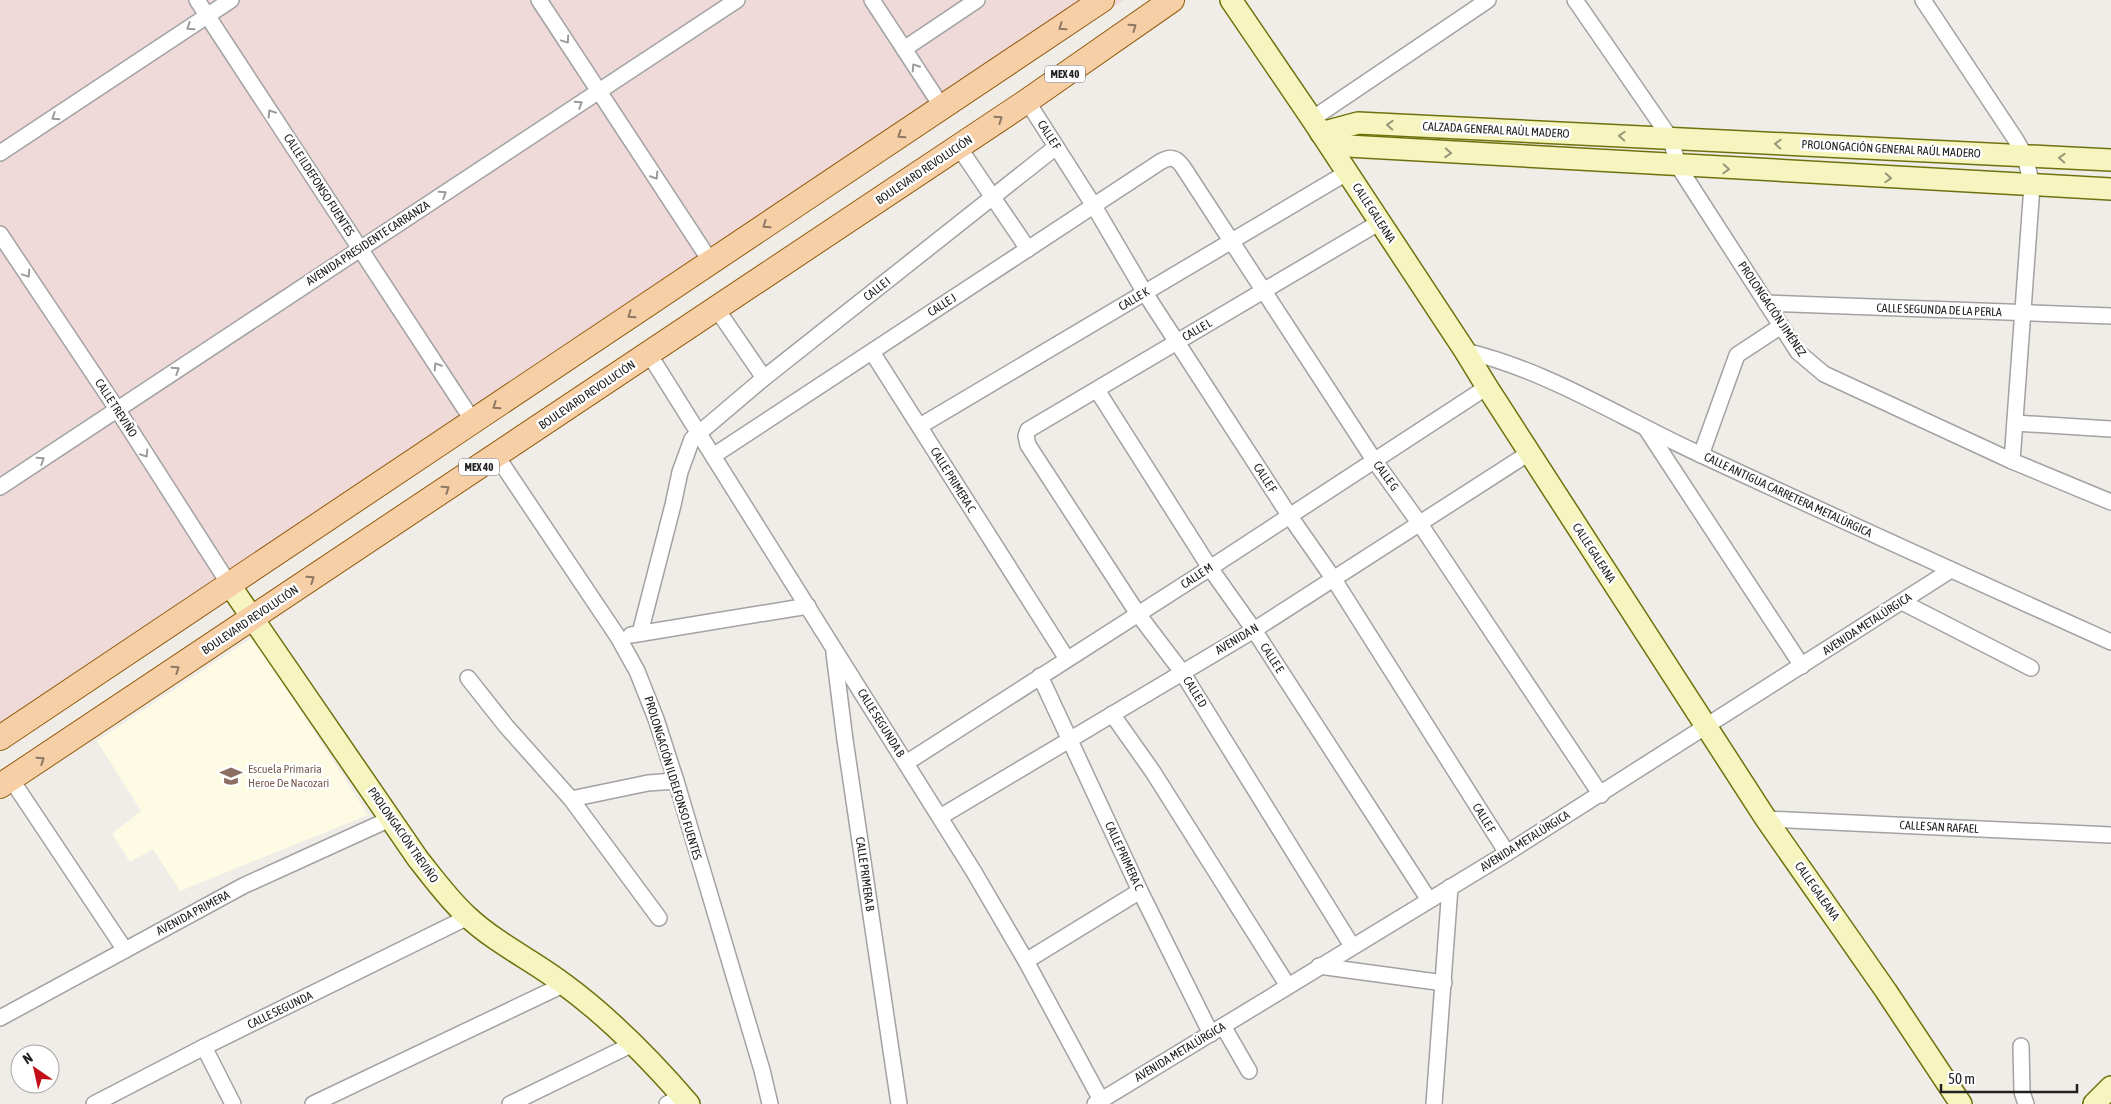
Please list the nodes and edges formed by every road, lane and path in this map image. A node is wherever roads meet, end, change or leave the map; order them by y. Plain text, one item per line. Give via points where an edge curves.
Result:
1 (197, 0) edge
2 (231, 0) edge
3 (539, 0) edge
4 (736, 0) edge
5 (872, 0) edge
6 (978, 0) edge
7 (1102, 0) edge
8 (1172, 0) edge
9 (1231, 0) edge
10 (1488, 0) edge
11 (1575, 0) edge
12 (1923, 0) edge
13 (207, 16) junction
14 (904, 49) junction
15 (600, 90) junction
16 (1027, 101) junction
17 (942, 107) junction
18 (1321, 132) junction
19 (1671, 139) junction
20 (958, 146) junction
21 (1056, 147) junction
22 (0, 153) edge
23 (2025, 156) junction
24 (1172, 157) joint
25 (2111, 160) edge
26 (1678, 166) junction
27 (1348, 172) junction
28 (2032, 186) junction
29 (2111, 190) edge
30 (994, 198) junction
31 (1094, 206) junction
32 (1380, 222) junction
33 (0, 234) edge
34 (1232, 241) junction
35 (361, 248) junction
36 (1028, 249) junction
37 (711, 262) junction
38 (1264, 290) junction
39 (1144, 293) junction
40 (1766, 303) junction
41 (716, 308) junction
42 (2023, 313) junction
43 (2111, 316) edge
44 (1781, 326) junction
45 (1176, 342) junction
46 (1465, 351) junction
47 (872, 352) junction
48 (649, 354) junction
49 (764, 378) junction
50 (1487, 387) junction
51 (1098, 390) junction
52 (117, 409) junction
53 (473, 421) junction
54 (2015, 424) junction
55 (920, 426) junction
56 (2111, 428) edge
57 (1648, 430) junction
58 (699, 434) junction
59 (1028, 445) joint
60 (1530, 453) junction
61 (496, 455) junction
62 (1701, 455) junction
63 (713, 456) junction
64 (1374, 460) junction
65 (2012, 461) junction
66 (0, 487) edge
67 (2111, 502) edge
68 (1289, 515) junction
69 (1420, 524) junction
70 (1210, 568) junction
71 (1951, 570) junction
72 (1333, 578) junction
73 (229, 584) junction
74 (1902, 602) junction
75 (808, 606) junction
76 (1138, 614) junction
77 (253, 618) junction
78 (1254, 630) junction
79 (640, 633) junction
80 (618, 637) junction
81 (2111, 642) edge
82 (832, 645) junction
83 (1067, 659) junction
84 (1802, 666) junction
85 (2031, 668) dead end
86 (1182, 672) junction
87 (1040, 676) junction
88 (468, 678) dead end
89 (1112, 714) junction
90 (1707, 727) junction
91 (0, 738) edge
92 (1069, 740) junction
93 (906, 763) junction
94 (676, 781) junction
95 (6, 783) edge
96 (1600, 794) junction
97 (571, 799) junction
98 (940, 816) junction
99 (1766, 818) junction
100 (390, 819) junction
101 (2111, 835) edge
102 (1506, 853) junction
103 (1450, 888) junction
104 (1140, 891) junction
105 (1429, 900) junction
106 (468, 917) junction
107 (659, 918) dead end
108 (1352, 946) junction
109 (125, 950) junction
110 (1026, 961) junction
111 (1319, 966) junction
112 (1444, 983) junction
113 (565, 984) junction
114 (1288, 986) junction
115 (0, 1018) edge
116 (1217, 1030) junction
117 (633, 1044) junction
118 (2021, 1046) dead end
119 (204, 1047) junction
120 (1249, 1070) dead end
121 (2111, 1086) edge
122 (679, 1101) edge
123 (1098, 1102) edge
124 (94, 1104) edge
125 (232, 1104) edge
126 (313, 1104) edge
127 (510, 1104) edge
128 (770, 1104) edge
129 (899, 1104) edge
130 (1434, 1104) edge
131 (1961, 1104) edge
132 (2026, 1104) edge
133 (2094, 1104) edge

1 - 13 street, CALLE ILDEFONSO FUENTES
2 - 13 street
3 -> 15 street
4 - 15 street, AVENIDA PRESIDENTE CARRANZA
5 - 14 street
6 - 14 street
7 -> 17 main road
16 -> 8 main road, BOULEVARD REVOLUCIÓN / MEX 40
9 - 18 street, CALLE GALEANA
10 - 18 street
11 - 19 street, PROLONGACIÓN JIMÉNEZ
12 - 23 street
13 -> 22 street
35 -> 13 street, CALLE ILDEFONSO FUENTES
17 -> 14 street
35 -> 15 street, AVENIDA PRESIDENTE CARRANZA
15 -> 37 street
20 -> 16 main road, BOULEVARD REVOLUCIÓN / MEX 40
16 - 21 street, CALLE F
17 -> 37 main road
19 -> 18 street, CALZADA GENERAL RAÚL MADERO via 1358,123
18 -> 26 street, CALZADA GENERAL RAÚL MADERO
18 - 27 street, CALLE GALEANA
23 -> 19 street, PROLONGACIÓN GENERAL RAÚL MADERO
19 - 26 street, PROLONGACIÓN JIMÉNEZ
20 - 30 street
20 - 41 main road, BOULEVARD REVOLUCIÓN / MEX 40
21 - 30 street, CALLE I
21 - 31 street, CALLE F
25 -> 23 street, PROLONGACIÓN GENERAL RAÚL MADERO
23 - 28 street
24 - 31 street, CALLE J
24 - 34 street, CALLE G via 1178,160
26 -> 28 street
26 - 40 street, PROLONGACIÓN JIMÉNEZ
27 - 32 street, CALLE GALEANA
27 - 34 street, CALLE K
28 - 29 street
28 - 42 street
30 - 36 street
30 - 49 street, CALLE I
31 - 36 street, CALLE J
31 - 39 street, CALLE F
32 - 38 street, CALLE L
32 - 46 street, CALLE GALEANA
33 -> 52 street, CALLE TREVIÑO
34 - 38 street, CALLE G
34 - 39 street, CALLE K
52 -> 35 street, AVENIDA PRESIDENTE CARRANZA
53 -> 35 street, CALLE ILDEFONSO FUENTES
36 - 47 street, CALLE J
37 -> 53 main road
38 - 45 street, CALLE L
38 - 64 street, CALLE G
39 - 45 street, CALLE F
39 - 55 street, CALLE K
40 - 42 street, CALLE SEGUNDA DE LA PERLA
40 - 44 street, PROLONGACIÓN JIMÉNEZ
41 - 48 main road, BOULEVARD REVOLUCIÓN / MEX 40
41 - 49 street
42 - 43 street, CALLE SEGUNDA DE LA PERLA
42 - 54 street
44 - 62 street via 1737,355
44 - 65 street, PROLONGACIÓN JIMÉNEZ via 1798,352 1824,374
45 - 51 street, CALLE L
45 - 68 street, CALLE F
46 - 50 street, CALLE GALEANA
46 - 57 street, CALLE ANTIGUA CARRETERA METALÚRGICA via 1502,361 1556,383
47 - 55 street, CALLE PRIMERA C
47 - 63 street, CALLE J
48 - 58 street, CALLE SEGUNDA B
48 - 61 main road, BOULEVARD REVOLUCIÓN / MEX 40
49 - 58 street, CALLE I
50 - 60 street, CALLE GALEANA
50 - 64 street, CALLE M
51 - 59 street, CALLE L via 1028,430
51 - 70 street, CALLE E
66 -> 52 street, AVENIDA PRESIDENTE CARRANZA
52 -> 73 street, CALLE TREVIÑO
53 - 73 main road
54 - 56 street
54 - 65 street
55 - 83 street, CALLE PRIMERA C
57 - 62 street, CALLE ANTIGUA CARRETERA METALÚRGICA
57 - 84 street
58 - 63 street, CALLE SEGUNDA B
58 - 79 street, CALLE I via 692,439 680,472
59 - 76 street, CALLE D
60 - 69 street, AVENIDA N
60 - 90 street, CALLE GALEANA
77 -> 61 main road, BOULEVARD REVOLUCIÓN / MEX 40
61 - 80 street, PROLONGACIÓN ILDELFONSO FUENTES
62 - 71 street, CALLE ANTIGUA CARRETERA METALÚRGICA
63 - 75 street, CALLE SEGUNDA B
64 - 68 street, CALLE M
64 - 69 street, CALLE G
65 - 67 street, PROLONGACIÓN JIMÉNEZ
68 - 70 street, CALLE M
68 - 72 street, CALLE F
69 - 72 street, AVENIDA N
69 - 96 street, CALLE G
70 - 76 street, CALLE M
70 - 78 street, CALLE E
71 - 74 street, AVENIDA METALÚRGICA
71 - 81 street, CALLE ANTIGUA CARRETERA METALÚRGICA
72 - 78 street, AVENIDA N
72 - 102 street, CALLE F
73 - 77 street, PROLONGACIÓN TREVIÑO
73 - 91 main road
74 - 84 street, AVENIDA METALÚRGICA
74 - 85 street
75 - 79 street
75 - 82 street, CALLE SEGUNDA B
76 - 83 street, CALLE M
76 - 86 street, CALLE D
95 -> 77 main road, BOULEVARD REVOLUCIÓN / MEX 40
77 - 100 street, PROLONGACIÓN TREVIÑO
78 - 86 street, AVENIDA N
78 - 105 street, CALLE E
79 - 80 street
80 - 94 street, PROLONGACIÓN ILDELFONSO FUENTES via 638,671
82 - 93 street, CALLE SEGUNDA B
82 - 129 street, CALLE PRIMERA B
83 - 87 street, CALLE M
84 - 90 street, AVENIDA METALÚRGICA
86 - 89 street, AVENIDA N
86 - 108 street, CALLE D
87 - 92 street, CALLE PRIMERA C
87 - 93 street, CALLE M
88 - 97 street
89 - 92 street, AVENIDA N
89 - 114 street via 1153,772
90 - 96 street, AVENIDA METALÚRGICA
90 - 99 street, CALLE GALEANA
92 - 98 street, AVENIDA N
92 - 104 street, CALLE PRIMERA C
93 - 98 street, CALLE SEGUNDA B
94 - 97 street via 648,783
94 - 128 street, PROLONGACIÓN ILDELFONSO FUENTES
95 - 109 street
96 - 102 street, AVENIDA METALÚRGICA
97 - 107 street
98 - 110 street, CALLE SEGUNDA B
99 - 101 street, CALLE SAN RAFAEL
99 - 131 street, CALLE GALEANA
100 - 106 street, PROLONGACIÓN TREVIÑO via 434,879
100 - 109 street, AVENIDA PRIMERA via 243,886
102 - 103 street, AVENIDA METALÚRGICA
103 - 105 street, AVENIDA METALÚRGICA
103 - 112 street
104 - 110 street
104 - 116 street, CALLE PRIMERA C
105 - 108 street, AVENIDA METALÚRGICA
106 - 113 street, PROLONGACIÓN TREVIÑO
106 - 119 street, CALLE SEGUNDA
108 - 111 street, AVENIDA METALÚRGICA
109 - 115 street, AVENIDA PRIMERA
110 - 123 street, CALLE SEGUNDA B
111 - 112 street
111 - 114 street, AVENIDA METALÚRGICA
112 - 130 street
113 - 117 street, PROLONGACIÓN TREVIÑO
113 - 126 street
114 - 116 street, AVENIDA METALÚRGICA
116 - 120 street, CALLE PRIMERA C
116 - 123 street, AVENIDA METALÚRGICA
117 - 122 street, PROLONGACIÓN TREVIÑO
117 - 127 street
118 - 132 street via 2022,1092
119 - 124 street, CALLE SEGUNDA
119 - 125 street
121 - 133 street

